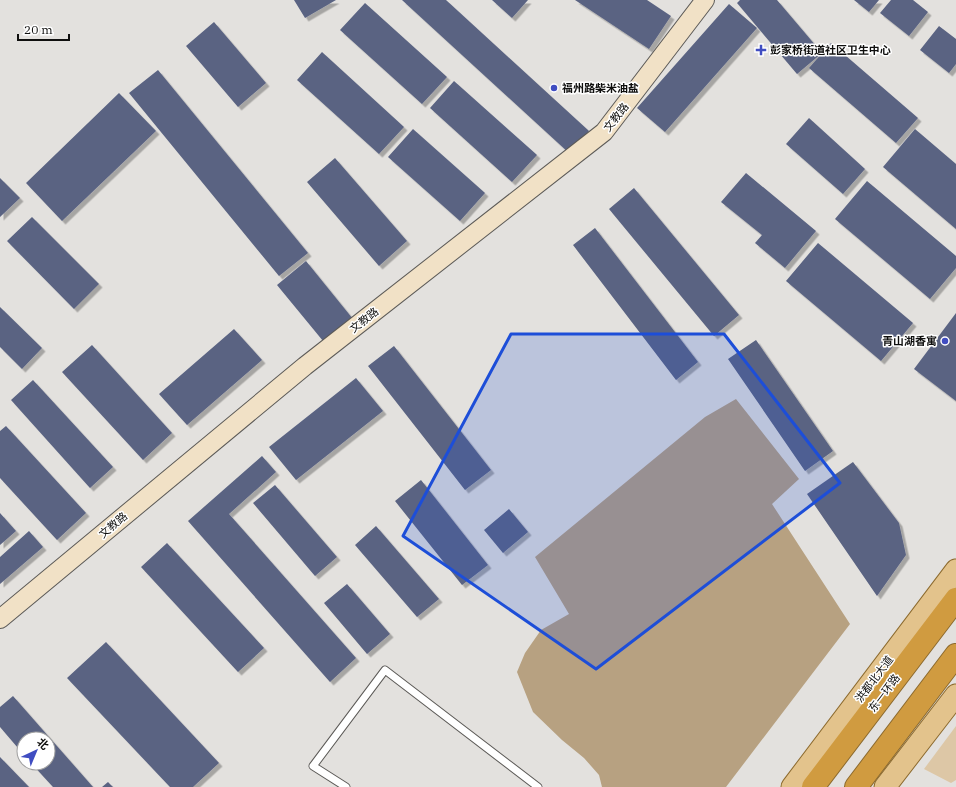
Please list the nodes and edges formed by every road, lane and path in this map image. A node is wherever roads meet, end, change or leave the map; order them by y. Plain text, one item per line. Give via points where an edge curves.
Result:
1 (705, 0) edge
2 (956, 570) edge
3 (956, 599) edge
4 (0, 618) edge
5 (956, 655) edge
6 (956, 695) edge
7 (956, 714) edge
8 (346, 787) edge
9 (538, 787) edge
10 (792, 787) edge
11 (813, 787) edge
12 (856, 787) edge
13 (885, 787) edge
14 (898, 787) edge

1 - 4 street, 文教路 via 604,132 305,366
2 - 10 main road, 洪都北大道
3 - 11 highway, 东一环路
5 - 12 highway
6 - 13 main road
7 - 14 main road
8 - 9 lane via 313,766 385,670

